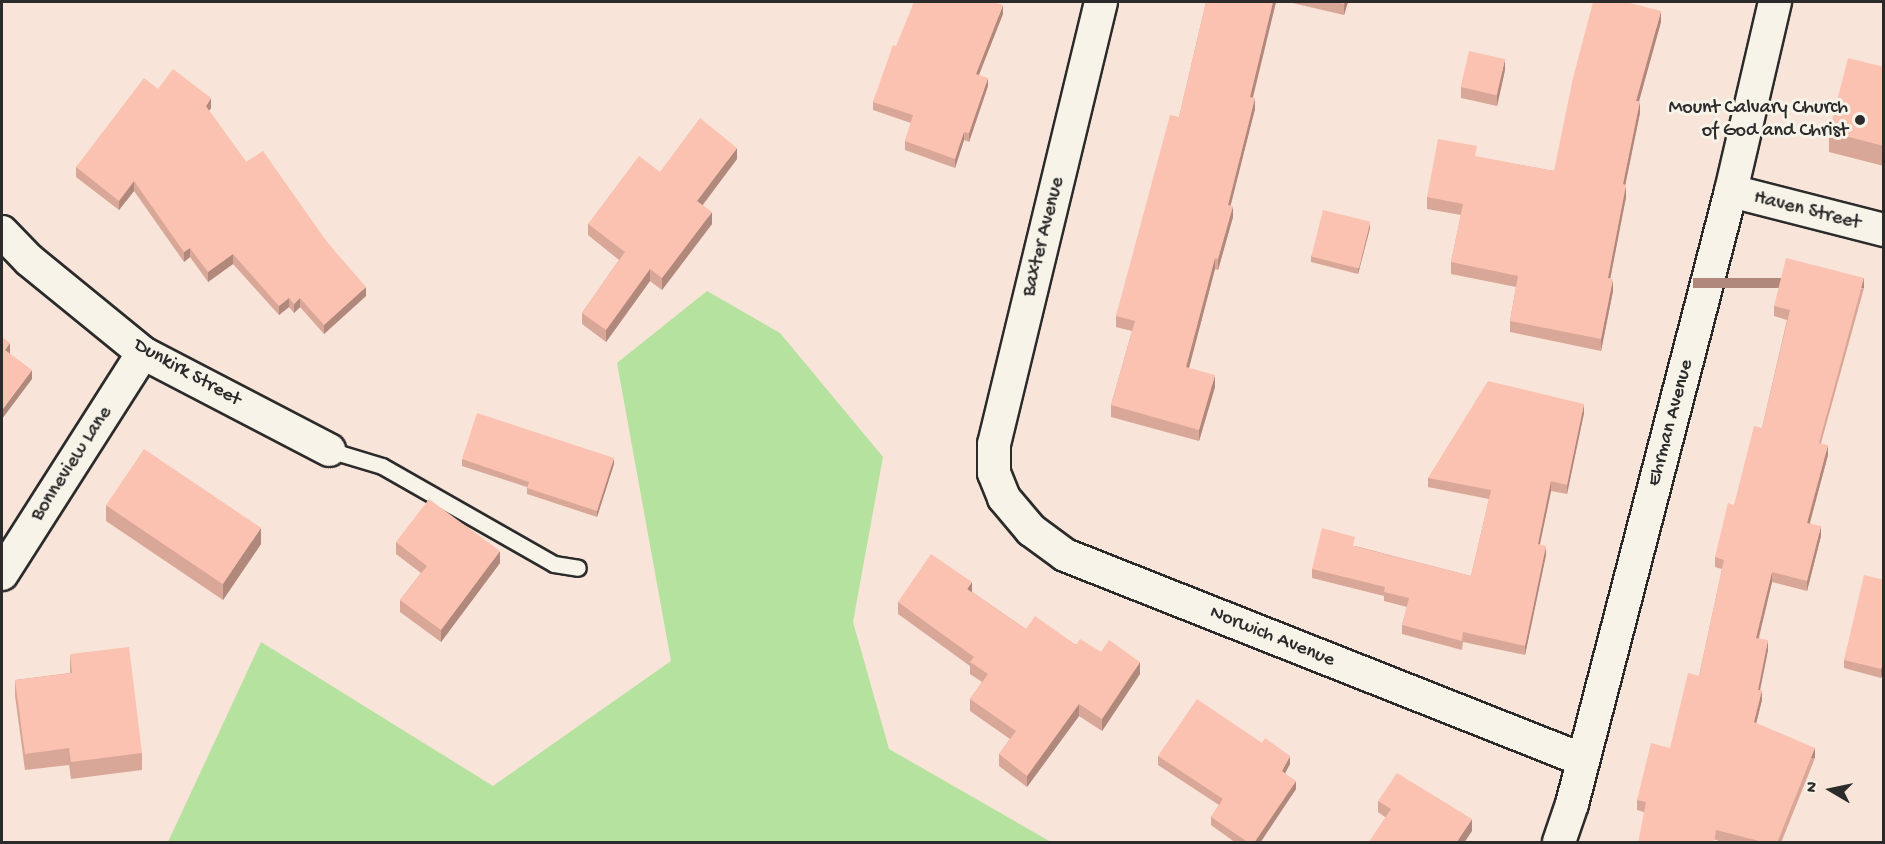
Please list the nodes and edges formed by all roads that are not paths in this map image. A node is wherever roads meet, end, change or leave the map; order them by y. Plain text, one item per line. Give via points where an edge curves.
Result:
1 (1101, 2) edge
2 (1775, 2) edge
3 (1731, 191) junction
4 (1884, 230) edge
5 (2, 232) edge
6 (143, 353) junction
7 (329, 450) joint
8 (994, 473) joint
9 (579, 568) dead end
10 (2, 574) edge
11 (1583, 760) junction
12 (1559, 843) edge

1 - 8 street, Baxter Avenue via 994,444
2 - 3 street, Ehrman Avenue
3 - 4 street, Haven Street
3 - 11 street, Ehrman Avenue
5 - 6 street, Dunkirk Street via 29,260
6 - 7 street, Dunkirk Street
6 - 10 street, Bonneview Lane
7 - 9 lane via 382,466 554,564
8 - 11 street, Norwich Avenue via 1004,498 1031,530 1065,555
11 - 12 street, Ehrman Avenue

